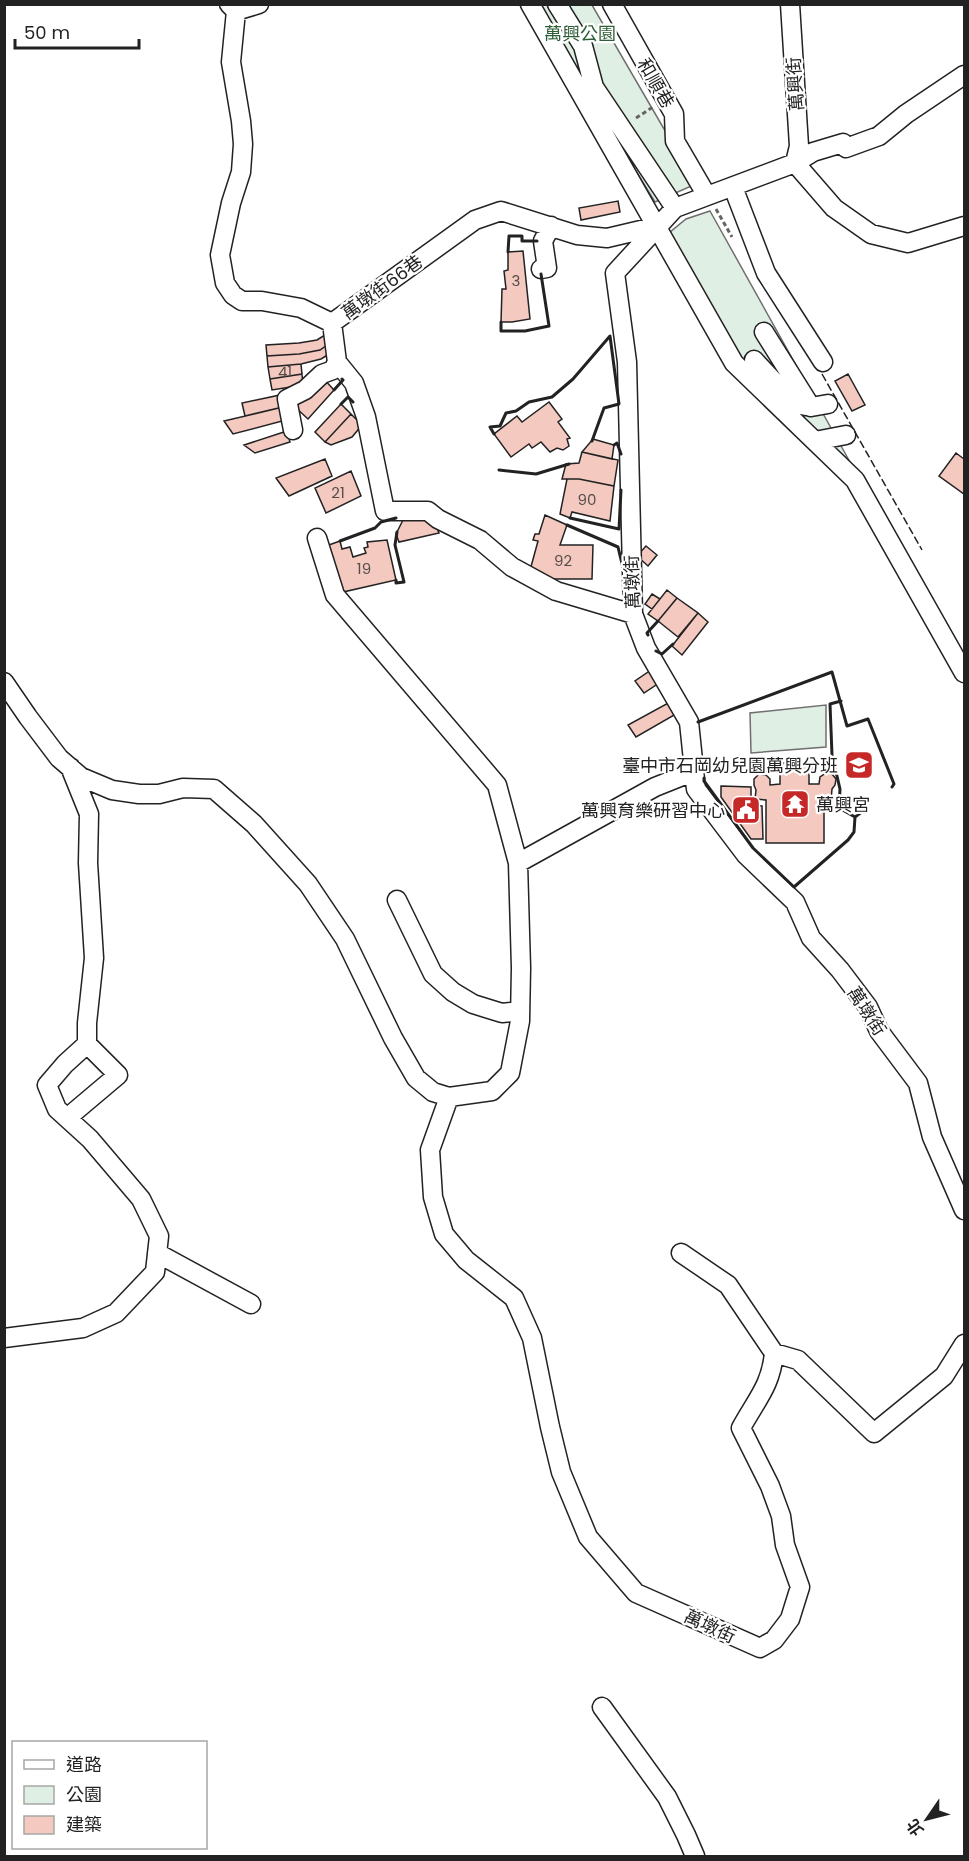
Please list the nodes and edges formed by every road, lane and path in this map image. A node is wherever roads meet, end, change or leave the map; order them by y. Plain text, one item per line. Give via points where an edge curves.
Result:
1 (259, 4) edge
2 (530, 4) edge
3 (556, 4) edge
4 (612, 4) edge
5 (790, 4) edge
6 (232, 8) edge
7 (964, 75) edge
8 (657, 105) dead end
9 (622, 127) junction
10 (795, 163) junction
11 (733, 187) junction
12 (707, 196) junction
13 (675, 208) junction
14 (551, 226) junction
15 (657, 226) junction
16 (964, 226) edge
17 (607, 238) junction
18 (541, 269) dead end
19 (615, 273) junction
20 (332, 323) junction
21 (764, 332) dead end
22 (754, 360) dead end
23 (337, 362) junction
24 (823, 362) dead end
25 (293, 430) dead end
26 (846, 435) dead end
27 (815, 441) junction
28 (317, 538) dead end
29 (633, 614) junction
30 (964, 673) edge
31 (4, 682) edge
32 (70, 767) junction
33 (695, 771) junction
34 (518, 863) junction
35 (397, 900) dead end
36 (520, 1011) junction
37 (87, 1044) junction
38 (449, 1097) junction
39 (67, 1118) junction
40 (957, 1173) edge
41 (964, 1210) edge
42 (157, 1253) junction
43 (681, 1253) dead end
44 (251, 1304) dead end
45 (4, 1338) edge
46 (964, 1344) edge
47 (774, 1353) junction
48 (602, 1707) dead end
49 (694, 1857) edge

1 - 6 street
2 - 15 street
3 - 9 street via 583,46 594,87
4 - 12 street, 和順巷 via 674,114 675,141
5 - 10 street, 萬興街 via 799,146
6 - 20 street via 231,62 243,144 220,255 225,283 242,301 301,308
7 - 10 street via 879,136 846,148 843,143 813,152
8 - 9 path
9 - 13 street
10 - 11 street
10 - 16 street via 834,208 871,234 908,243
11 - 12 street
11 - 24 street via 766,273
12 - 13 street
13 - 15 street
14 - 17 street, 萬墩街66巷 via 577,235
14 - 18 street via 543,241 547,268
14 - 20 street, 萬墩街66巷 via 501,211 475,220
15 - 17 street, 萬墩街66巷
15 - 19 street
15 - 27 street via 734,363
17 - 19 street, 萬墩街
19 - 29 street, 萬墩街 via 627,362
20 - 23 street, 萬墩街66巷
21 - 22 street via 820,405 795,404
23 - 25 street via 333,370 321,374 305,390 287,399
23 - 29 street, 萬墩街66巷 via 354,384 366,417 385,511 428,511 556,591
26 - 27 street
27 - 30 street via 855,480
28 - 34 street via 335,595 497,785
29 - 33 street, 萬墩街 via 646,648 689,722
31 - 32 street via 59,758
32 - 37 street via 89,814 94,958
32 - 38 street via 81,777 139,794 183,788 214,789 234,806 308,884 345,939 416,1077 433,1092
33 - 34 street via 655,787
33 - 40 street, 萬墩街 via 696,789 746,855 795,902 811,938 868,1007 879,1031 918,1083 932,1137
34 - 36 street
35 - 36 street via 434,974 453,992 473,1004 502,1013
36 - 38 street via 510,1073 492,1091
37 - 39 street via 47,1085 57,1109
37 - 39 street via 118,1075
38 - 47 street, 萬墩街 via 430,1150 433,1197 444,1234 466,1260 514,1298 532,1338 561,1472 588,1537 636,1593 760,1648 774,1640 790,1619 800,1587 770,1486 741,1428 764,1392
39 - 42 street via 141,1198 159,1236
40 - 41 street, 萬墩街
42 - 44 street
42 - 45 street via 156,1272 116,1313 83,1328
43 - 47 street via 728,1285
46 - 47 street via 944,1376 874,1433 798,1360
48 - 49 street via 667,1797

